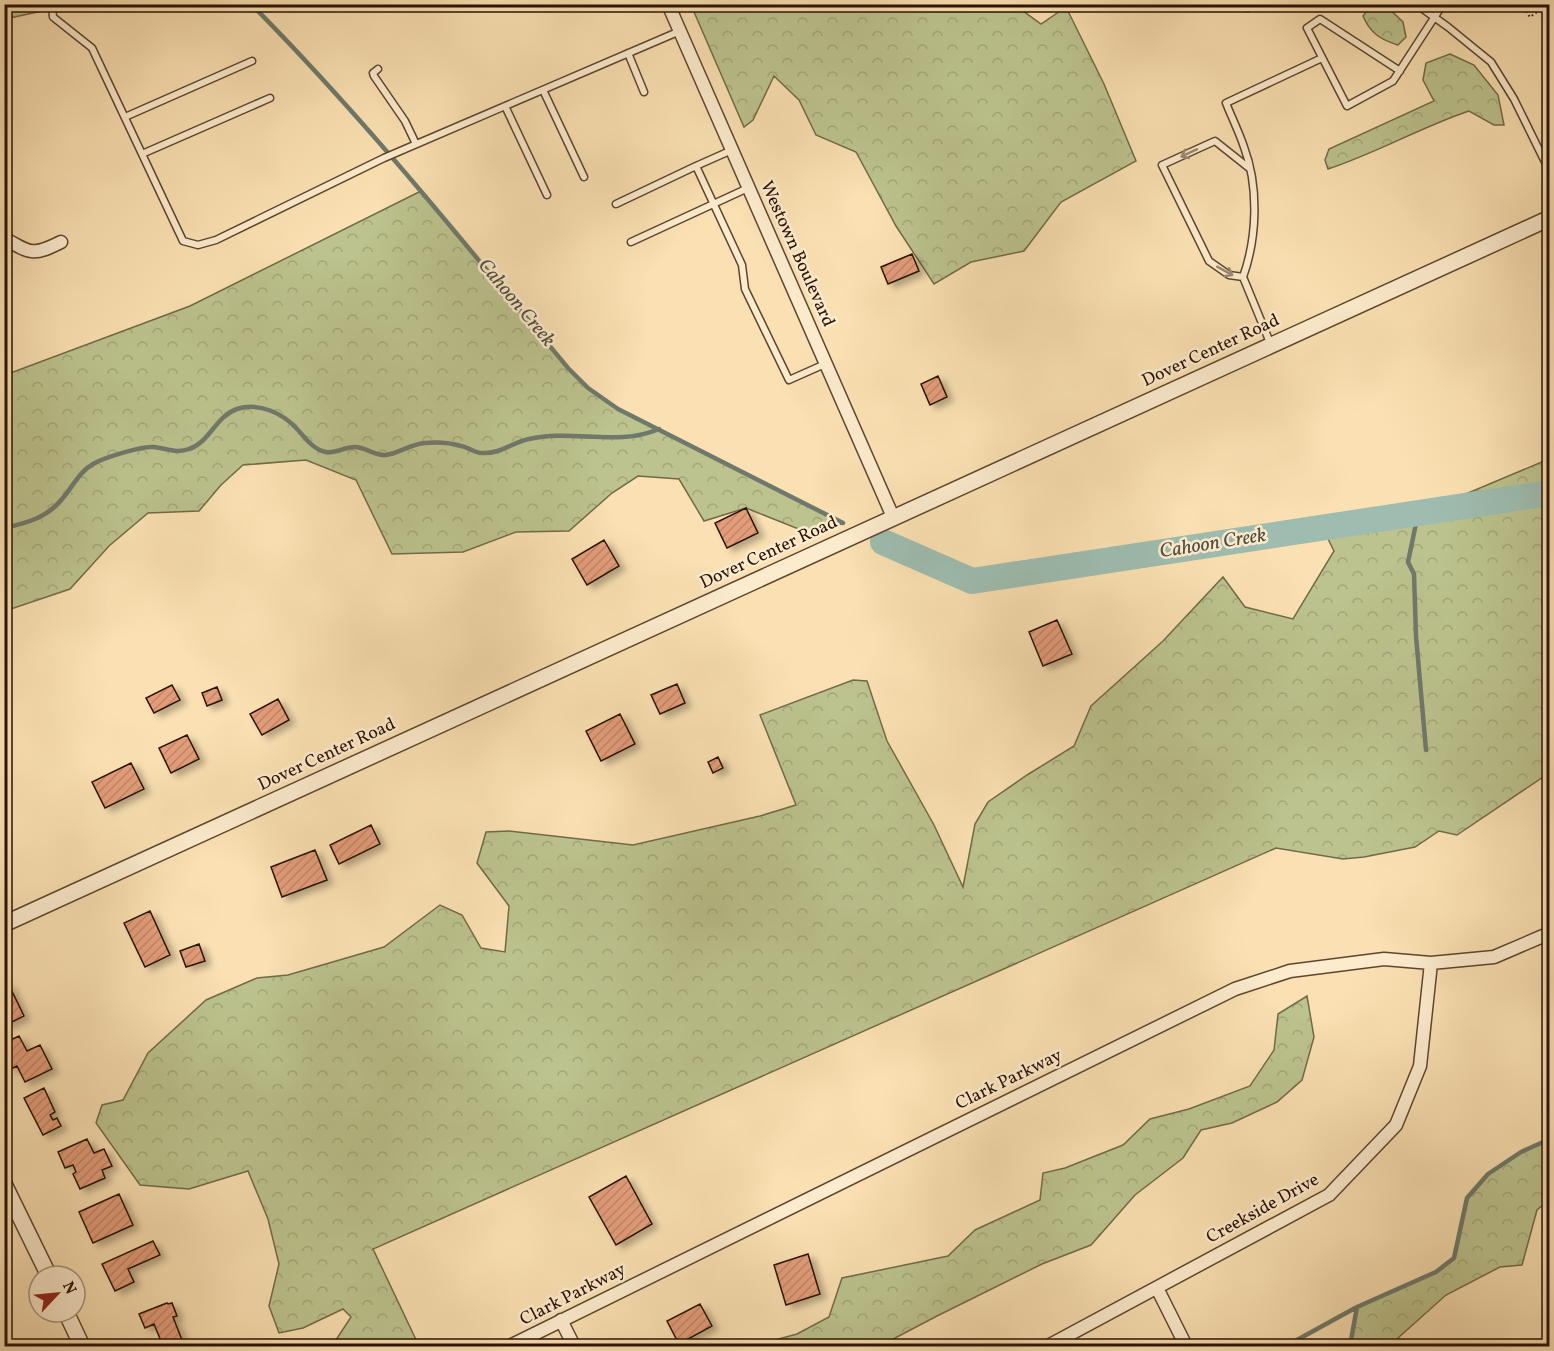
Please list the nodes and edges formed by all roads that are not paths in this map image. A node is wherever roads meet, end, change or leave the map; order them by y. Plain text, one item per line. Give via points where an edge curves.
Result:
1 (52, 4) edge
2 (668, 4) edge
3 (1416, 4) edge
4 (1443, 4) edge
5 (1435, 18) junction
6 (680, 31) junction
7 (628, 53) junction
8 (1322, 58) junction
9 (252, 61) dead end
10 (378, 69) dead end
11 (1400, 71) junction
12 (543, 90) junction
13 (644, 92) dead end
14 (270, 98) dead end
15 (505, 106) junction
16 (125, 117) junction
17 (416, 144) junction
18 (732, 150) junction
19 (142, 154) junction
20 (696, 166) junction
21 (1250, 168) junction
22 (1550, 172) edge
23 (584, 177) dead end
24 (748, 188) junction
25 (547, 195) dead end
26 (713, 203) junction
27 (616, 204) dead end
28 (1550, 218) edge
29 (4, 238) edge
30 (61, 242) dead end
31 (632, 242) dead end
32 (1243, 277) junction
33 (1271, 345) junction
34 (825, 364) junction
35 (893, 517) junction
36 (4, 924) edge
37 (1550, 933) edge
38 (1431, 963) junction
39 (4, 1184) edge
40 (43, 1264) edge
41 (1157, 1288) junction
42 (561, 1320) junction
43 (71, 1324) edge
44 (82, 1347) edge
45 (510, 1347) edge
46 (574, 1347) edge
47 (1048, 1347) edge
48 (1186, 1347) edge

1 - 16 lane via 53,16 92,48
2 - 6 street, Westown Boulevard
3 - 5 lane
4 - 5 lane
5 - 11 lane
5 - 22 lane via 1491,62
6 - 7 lane
6 - 18 street, Westown Boulevard
7 - 12 lane
7 - 13 lane
8 - 11 lane via 1347,106 1393,81
8 - 11 lane via 1307,28 1320,19
8 - 21 lane via 1226,104
9 - 16 lane
10 - 17 lane via 374,76
12 - 15 lane
12 - 23 lane
14 - 19 lane
15 - 17 lane
15 - 25 lane
16 - 19 lane
17 - 19 lane via 216,240 198,245 183,241
18 - 20 lane
18 - 24 street, Westown Boulevard
20 - 26 lane
20 - 27 lane
21 - 32 lane via 1254,187 1250,256
21 -> 32 lane via 1215,141 1162,165 1209,261 1229,275
24 - 26 lane
24 - 34 street, Westown Boulevard
26 - 31 lane
26 - 34 lane via 742,265 745,289 789,380
28 - 33 street, Dover Center Road
29 - 30 street via 26,251 41,252
32 - 33 lane
33 - 35 street, Dover Center Road
34 - 35 street, Westown Boulevard
35 - 36 street, Dover Center Road
37 - 38 street, Clark Parkway via 1494,957
38 - 41 street, Creekside Drive via 1420,1066 1396,1125 1329,1195
38 - 42 street, Clark Parkway via 1384,959 1290,971 1235,989
39 - 40 street
41 - 47 street, Creekside Drive
41 - 48 street
42 - 45 street, Clark Parkway
42 - 46 street
43 - 44 street

